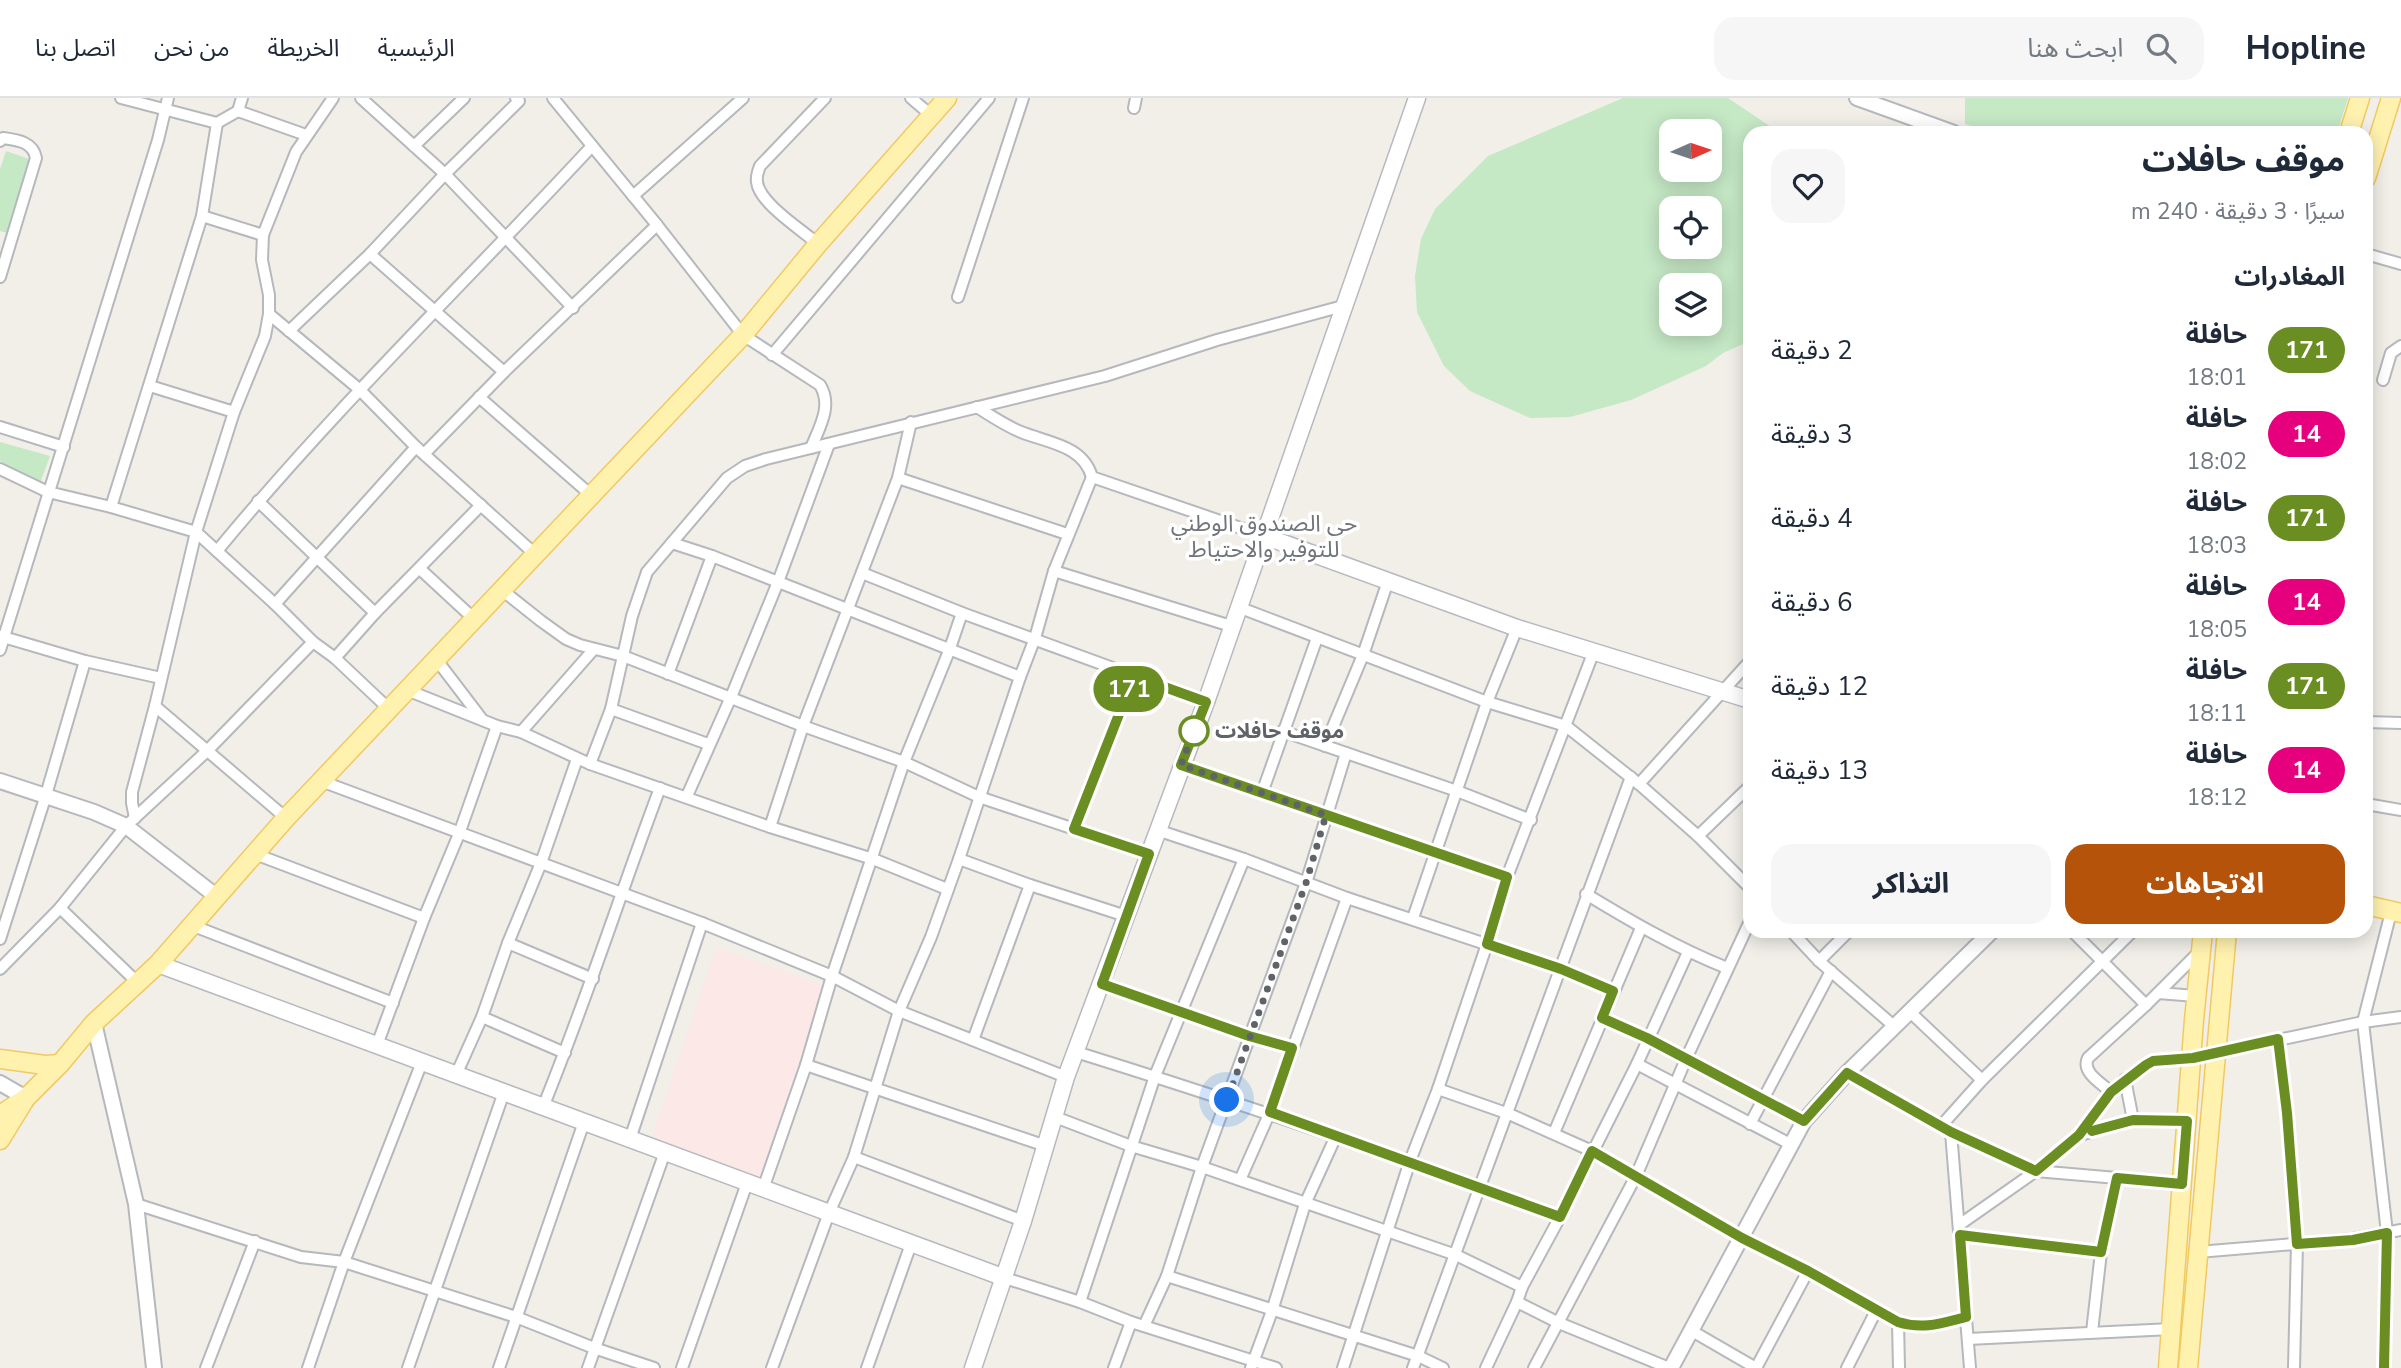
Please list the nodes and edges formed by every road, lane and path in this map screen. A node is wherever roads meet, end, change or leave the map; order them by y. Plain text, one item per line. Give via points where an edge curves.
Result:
1 (121, 98) edge
2 (168, 98) edge
3 (242, 98) edge
4 (333, 98) edge
5 (361, 98) edge
6 (464, 98) edge
7 (553, 98) edge
8 (743, 98) edge
9 (825, 98) edge
10 (911, 98) edge
11 (947, 98) edge
12 (989, 98) edge
13 (1023, 98) edge
14 (1417, 98) edge
15 (1857, 98) edge
16 (2360, 98) edge
17 (2391, 98) edge
18 (519, 99) edge
19 (164, 111) junction
20 (238, 111) junction
21 (932, 116) junction
22 (217, 123) junction
23 (1935, 126) edge
24 (2351, 126) edge
25 (306, 135) junction
26 (0, 141) edge
27 (414, 146) junction
28 (592, 146) junction
29 (2373, 146) edge
30 (445, 174) junction
31 (633, 196) junction
32 (202, 216) junction
33 (657, 225) junction
34 (263, 235) junction
35 (508, 237) junction
36 (6, 239) edge
37 (818, 244) junction
38 (370, 254) junction
39 (2373, 256) edge
40 (2401, 264) edge
41 (0, 278) edge
42 (958, 298) dead end
43 (1343, 306) junction
44 (573, 308) junction
45 (435, 309) junction
46 (270, 314) junction
47 (289, 331) junction
48 (743, 335) junction
49 (2401, 346) edge
50 (772, 355) junction
51 (504, 372) junction
52 (2383, 380) dead end
53 (150, 386) junction
54 (359, 389) junction
55 (479, 397) junction
56 (977, 407) junction
57 (234, 412) junction
58 (911, 422) junction
59 (0, 427) edge
60 (829, 444) junction
61 (64, 447) junction
62 (811, 448) junction
63 (421, 450) junction
64 (0, 468) edge
65 (1092, 477) junction
66 (898, 478) junction
67 (48, 492) junction
68 (591, 495) junction
69 (258, 501) junction
70 (481, 505) junction
71 (111, 507) junction
72 (196, 532) junction
73 (1068, 534) junction
74 (1264, 536) junction
75 (672, 543) junction
76 (217, 551) junction
77 (536, 555) junction
78 (712, 556) junction
79 (315, 557) junction
80 (420, 569) junction
81 (1054, 571) junction
82 (862, 573) junction
83 (1388, 581) junction
84 (778, 582) junction
85 (502, 590) junction
86 (275, 604) junction
87 (1238, 607) junction
88 (847, 609) junction
89 (375, 613) junction
90 (962, 613) junction
91 (473, 618) junction
92 (1231, 626) junction
93 (1517, 628) junction
94 (2, 637) edge
95 (1035, 638) junction
96 (1317, 638) junction
97 (313, 642) junction
98 (594, 649) junction
99 (0, 650) edge
100 (949, 651) junction
101 (1594, 651) junction
102 (1363, 655) junction
103 (623, 656) junction
104 (335, 658) junction
105 (436, 659) junction
106 (85, 661) junction
107 (1743, 668) edge
108 (668, 674) junction
109 (1134, 676) junction
110 (1020, 677) junction
111 (161, 678) junction
112 (407, 690) junction
113 (1722, 691) junction
114 (732, 697) junction
115 (1743, 698) edge
116 (1206, 702) junction
117 (1487, 702) junction
118 (155, 706) junction
119 (389, 709) junction
120 (611, 709) junction
121 (482, 719) junction
122 (2373, 722) edge
123 (2401, 723) edge
124 (497, 726) junction
125 (803, 726) junction
126 (1566, 726) junction
127 (1282, 731) junction
128 (521, 732) junction
129 (708, 744) junction
130 (1325, 746) junction
131 (207, 751) junction
132 (1346, 753) junction
133 (577, 759) junction
134 (904, 762) junction
135 (590, 764) junction
136 (1181, 765) junction
137 (1635, 780) junction
138 (0, 781) edge
139 (321, 781) junction
140 (660, 788) junction
141 (1457, 791) junction
142 (1262, 793) junction
143 (1743, 793) edge
144 (46, 795) junction
145 (687, 796) junction
146 (979, 797) junction
147 (2373, 805) edge
148 (2401, 810) edge
149 (1326, 815) junction
150 (286, 818) junction
151 (1531, 820) junction
152 (131, 822) junction
153 (770, 827) junction
154 (1074, 829) junction
155 (1157, 830) junction
156 (459, 834) junction
157 (1698, 836) junction
158 (1437, 853) junction
159 (255, 854) junction
160 (1149, 854) junction
161 (873, 859) junction
162 (959, 859) junction
163 (1244, 859) junction
164 (541, 863) junction
165 (1507, 877) junction
166 (1743, 881) edge
167 (1306, 883) junction
168 (1030, 885) junction
169 (947, 889) junction
170 (621, 892) junction
171 (1586, 894) junction
172 (216, 896) junction
173 (1347, 898) junction
174 (2373, 907) edge
175 (60, 908) junction
176 (2396, 913) edge
177 (1126, 916) junction
178 (424, 918) junction
179 (1413, 918) junction
180 (702, 923) junction
181 (191, 925) junction
182 (1641, 928) junction
183 (1743, 935) edge
184 (1798, 938) edge
185 (1842, 938) edge
186 (1985, 938) edge
187 (2079, 938) edge
188 (2126, 938) edge
189 (2226, 938) edge
190 (0, 939) edge
191 (2203, 939) edge
192 (508, 943) junction
193 (1487, 944) junction
194 (1688, 952) junction
195 (1819, 961) junction
196 (2103, 961) junction
197 (158, 964) junction
198 (1727, 968) junction
199 (1561, 969) junction
200 (0, 970) edge
201 (1831, 971) junction
202 (832, 976) junction
203 (593, 979) junction
204 (137, 982) junction
205 (1102, 984) junction
206 (1613, 991) junction
207 (2158, 993) junction
208 (2196, 996) junction
209 (393, 1003) junction
210 (2146, 1005) junction
211 (899, 1011) junction
212 (1181, 1011) junction
213 (1910, 1012) junction
214 (482, 1017) junction
215 (2401, 1017) edge
216 (1602, 1018) junction
217 (2363, 1022) junction
218 (94, 1023) junction
219 (1895, 1027) junction
220 (1249, 1036) junction
221 (1647, 1038) junction
222 (2278, 1039) junction
223 (973, 1040) junction
224 (377, 1045) junction
225 (1292, 1048) junction
226 (1076, 1052) junction
227 (2215, 1052) junction
228 (565, 1053) junction
229 (2193, 1058) junction
230 (0, 1059) edge
231 (1686, 1059) junction
232 (422, 1062) junction
233 (60, 1064) junction
234 (1637, 1064) junction
235 (806, 1065) junction
236 (1847, 1073) junction
237 (456, 1075) junction
238 (1155, 1076) junction
239 (1066, 1077) junction
240 (2125, 1079) junction
241 (1982, 1080) junction
242 (0, 1083) edge
243 (1675, 1085) junction
244 (876, 1089) junction
245 (1438, 1089) junction
246 (503, 1092) junction
247 (2111, 1092) junction
248 (26, 1098) junction
249 (1227, 1100) junction
250 (1763, 1100) junction
251 (542, 1107) junction
252 (1270, 1112) junction
253 (1509, 1114) junction
254 (0, 1115) edge
255 (1055, 1117) junction
256 (2133, 1120) junction
257 (1804, 1121) junction
258 (2187, 1121) junction
259 (584, 1122) junction
260 (1750, 1124) junction
261 (1941, 1126) junction
262 (1951, 1132) junction
263 (1554, 1133) junction
264 (2079, 1135) junction
265 (1336, 1136) junction
266 (630, 1139) junction
267 (0, 1140) edge
268 (1792, 1145) junction
269 (1046, 1146) junction
270 (1131, 1146) junction
271 (1592, 1151) junction
272 (665, 1152) junction
273 (854, 1157) junction
274 (1410, 1161) junction
275 (1202, 1167) junction
276 (2036, 1171) junction
277 (1636, 1176) junction
278 (2117, 1178) junction
279 (1240, 1180) junction
280 (747, 1183) junction
281 (2182, 1184) junction
282 (1480, 1187) junction
283 (763, 1189) junction
284 (136, 1204) junction
285 (1306, 1204) junction
286 (829, 1213) junction
287 (1560, 1217) junction
288 (1023, 1221) junction
289 (1959, 1230) junction
290 (2401, 1230) edge
291 (1389, 1231) junction
292 (2387, 1233) junction
293 (1742, 1238) junction
294 (255, 1241) junction
295 (911, 1244) junction
296 (2297, 1244) junction
297 (2101, 1252) junction
298 (2198, 1252) junction
299 (1456, 1255) junction
300 (344, 1262) junction
301 (1808, 1271) junction
302 (1167, 1276) junction
303 (1004, 1278) junction
304 (1522, 1287) junction
305 (434, 1291) junction
306 (1080, 1302) junction
307 (1517, 1302) junction
308 (1877, 1309) junction
309 (1272, 1311) junction
310 (516, 1317) junction
311 (1966, 1317) junction
312 (1131, 1322) junction
313 (1898, 1322) junction
314 (1559, 1323) junction
315 (1144, 1326) junction
316 (2172, 1329) junction
317 (1692, 1331) junction
318 (2092, 1332) junction
319 (1354, 1336) junction
320 (1968, 1339) junction
321 (594, 1348) junction
322 (1418, 1356) junction
323 (1253, 1364) edge
324 (154, 1368) edge
325 (206, 1368) edge
326 (308, 1368) edge
327 (408, 1368) edge
328 (499, 1368) edge
329 (588, 1368) edge
330 (654, 1368) edge
331 (682, 1368) edge
332 (772, 1368) edge
333 (867, 1368) edge
334 (973, 1368) edge
335 (1114, 1368) edge
336 (1276, 1368) edge
337 (1343, 1368) edge
338 (1413, 1368) edge
339 (1443, 1368) edge
340 (1486, 1368) edge
341 (1535, 1368) edge
342 (1670, 1368) edge
343 (1756, 1368) edge
344 (1847, 1368) edge
345 (1899, 1368) edge
346 (1970, 1368) edge
347 (2168, 1368) edge
348 (2188, 1368) edge
349 (2294, 1368) edge
350 (2384, 1368) edge

1 - 19 street
2 - 19 street
3 - 20 street
4 - 25 street
5 - 27 street
6 - 27 street
7 - 28 street
8 - 31 street
9 - 37 street via 760,166 756,179 759,191 772,206
10 - 21 street
11 - 21 main road
12 - 50 street
13 - 42 street
14 - 43 main road
15 - 23 street
16 - 24 main road
17 - 29 main road
18 - 30 street
19 - 22 street
19 - 61 street
20 - 22 street
20 - 25 street
21 - 37 main road
22 - 32 street
25 - 34 street
26 - 36 street via 30,145 36,158
27 - 30 street
28 - 31 street
28 - 35 street
30 - 35 street
30 - 38 street
31 - 33 street
32 - 34 street
32 - 53 street
33 - 44 street
33 - 48 street
34 - 46 street
35 - 44 street
35 - 45 street
36 - 41 street
37 - 48 main road
38 - 45 street
38 - 47 street
39 - 40 street
43 - 56 street via 1105,376
43 - 74 main road
44 - 51 street
45 - 51 street
45 - 54 street
46 - 47 street
46 - 57 street
47 - 54 street
48 - 50 street
48 - 68 main road
49 - 52 street via 2391,353
50 - 62 street via 824,392 825,412
51 - 55 street
53 - 57 street
53 - 71 street
54 - 63 street
54 - 69 street
55 - 63 street
55 - 68 street
56 - 58 street
56 - 65 street via 1018,432 1081,456
57 - 72 street
58 - 60 street
58 - 66 street
59 - 61 street
60 - 62 street
60 - 84 street
61 - 67 street
62 - 75 street via 736,471
63 - 70 street
63 - 79 street
64 - 67 street
65 - 73 street
65 - 74 street
66 - 73 street
66 - 82 street
67 - 71 street
67 - 94 street
68 - 77 main road
69 - 76 street
69 - 79 street
70 - 77 street
70 - 80 street
71 - 72 street
72 - 76 street
72 - 111 street
73 - 81 street
74 - 83 main road
74 - 87 main road
75 - 78 street
75 - 103 street via 647,572
76 - 86 street
77 - 85 main road
78 - 84 street
78 - 108 street
79 - 86 street
79 - 89 street
80 - 89 street
80 - 91 street
81 - 92 street
81 - 95 street
82 - 88 street
82 - 90 street
83 - 93 main road
83 - 102 street
84 - 88 street
84 - 114 street
85 - 91 main road
85 - 98 street via 566,639
86 - 97 street
87 - 92 main road
87 - 96 street
88 - 100 street
88 - 125 street
89 - 104 street
90 - 95 street
90 - 100 street
91 - 105 main road
92 - 116 main road
93 - 101 main road
93 - 117 street
94 - 99 street
94 - 106 street
95 - 109 street
95 - 110 street
96 - 102 street
96 - 127 street
97 - 104 street
97 - 131 street
98 - 103 street
98 - 128 street
100 - 110 street
100 - 134 street
101 - 113 main road
101 - 126 street
102 - 117 street
102 - 130 street
103 - 108 street
103 - 120 street
104 - 119 street
105 - 112 main road
105 - 121 street
106 - 111 street
106 - 144 street
107 - 113 street
108 - 114 street
109 - 116 street
109 - 154 street
110 - 146 street
111 - 118 street
112 - 119 main road
112 - 121 street
113 - 115 main road
113 - 137 street
114 - 125 street
114 - 129 street
116 - 136 main road
117 - 126 street
117 - 141 street
118 - 131 street
118 - 152 street via 132,792
119 - 139 main road
120 - 129 street
120 - 135 street
121 - 124 street
122 - 123 street
124 - 128 street
124 - 156 street
125 - 134 street
125 - 153 street
126 - 137 street
126 - 151 street
127 - 130 street
127 - 142 street
128 - 133 street
129 - 145 street
130 - 132 street
131 - 150 street
131 - 152 street
132 - 141 street
132 - 149 street
133 - 135 street
133 - 164 street
134 - 146 street
134 - 161 street
135 - 140 street
136 - 142 street
136 - 155 main road
137 - 157 street
137 - 171 street
138 - 144 street
139 - 150 main road
139 - 156 street
140 - 145 street
140 - 170 street
141 - 151 street
141 - 158 street
142 - 149 street
143 - 157 street
144 - 152 street
144 - 190 street
145 - 153 street
146 - 154 street
146 - 162 street
147 - 148 street
149 - 158 street
149 - 167 street
150 - 159 main road
151 - 165 street
152 - 172 street
152 - 175 street
153 - 161 street
154 - 160 street
155 - 160 main road
155 - 163 street
156 - 164 street
156 - 178 street
157 - 166 street
158 - 165 street
158 - 179 street
159 - 172 main road
159 - 178 street
160 - 177 main road
161 - 169 street
161 - 202 street
162 - 168 street
162 - 169 street
163 - 167 street
163 - 212 street
164 - 170 street
164 - 192 street
165 - 193 street
167 - 173 street
167 - 220 street
168 - 177 street
168 - 223 street
169 - 211 street
170 - 180 street
170 - 203 street
171 - 182 street
171 - 199 street
172 - 181 main road
173 - 179 street
173 - 225 street
174 - 176 main road
175 - 200 street
175 - 204 street
176 - 217 street
177 - 205 main road
178 - 209 street
179 - 193 street
180 - 202 street
180 - 266 street
181 - 197 main road
181 - 209 street
182 - 194 street
182 - 206 street
183 - 198 street
184 - 195 street
185 - 195 street
186 - 213 street
187 - 196 street
188 - 196 street
189 - 227 main road
191 - 207 street
191 - 208 main road
192 - 203 street
192 - 214 street
193 - 199 street
193 - 245 street
194 - 198 street
194 - 221 street
195 - 201 street
196 - 210 street
196 - 241 street
197 - 204 main road
197 - 224 main road
198 - 231 street
199 - 206 street
199 - 253 street
201 - 219 street
201 - 250 street
202 - 211 street
202 - 235 street
203 - 228 street
204 - 218 main road
205 - 212 street
205 - 226 main road
206 - 216 street
207 - 208 street
207 - 210 street
208 - 229 main road
209 - 224 street
210 - 247 street via 2085,1063
211 - 223 street
211 - 244 street
212 - 220 street
212 - 238 street
213 - 219 street
213 - 241 street
214 - 228 street
214 - 237 street
215 - 217 street
216 - 221 street
216 - 263 street
217 - 222 street
217 - 292 street
218 - 233 main road
218 - 284 street
219 - 236 street
220 - 225 street
220 - 249 street
221 - 231 street
221 - 234 street
222 - 227 street
222 - 296 street
223 - 239 street
224 - 232 main road
225 - 252 street
226 - 238 street
226 - 239 main road
227 - 229 street
227 - 298 main road
228 - 251 street
229 - 240 street via 2153,1061
229 - 258 main road
230 - 233 main road
231 - 243 street
231 - 250 street
232 - 237 main road
232 - 300 street
233 - 248 main road
234 - 243 street
234 - 271 street
235 - 244 street
235 - 283 street
236 - 257 street
236 - 261 street
237 - 246 main road
238 - 249 street
238 - 270 street
239 - 255 main road
240 - 247 street
240 - 256 street
241 - 261 street
242 - 248 street
243 - 260 street
243 - 277 street
244 - 269 street
244 - 273 street
245 - 253 street
245 - 274 street
246 - 251 main road
246 - 305 street
247 - 264 street
248 - 254 main road
248 - 267 main road
249 - 252 street
249 - 275 street
250 - 257 street
250 - 260 street
251 - 259 main road
252 - 265 street
252 - 279 street
253 - 263 street
253 - 282 street
255 - 269 main road
255 - 270 street
256 - 258 street
256 - 264 street
257 - 268 street
258 - 281 main road
259 - 266 main road
259 - 310 street
260 - 268 street
261 - 262 street
262 - 276 street
262 - 289 street
263 - 271 street
264 - 276 street
265 - 274 street
265 - 285 street
266 - 272 main road
268 - 293 street
269 - 288 main road
270 - 275 street
270 - 306 street
271 - 277 street
271 - 287 street
272 - 280 main road
272 - 321 street
273 - 286 street
273 - 288 street
274 - 282 street
274 - 291 street
275 - 279 street
275 - 302 street
276 - 278 street
276 - 289 street
277 - 293 street
277 - 314 street
278 - 281 street
278 - 297 street
279 - 285 street
280 - 283 main road
280 - 331 street
281 - 316 main road
282 - 287 street
282 - 299 street
283 - 286 main road
284 - 294 street
284 - 324 street
285 - 291 street
285 - 309 street
286 - 295 main road
286 - 332 street
287 - 304 street
288 - 303 main road
289 - 297 street
289 - 311 street
290 - 292 street
291 - 299 street
291 - 319 street
292 - 296 street
292 - 350 street
293 - 301 street
293 - 317 street
294 - 300 street via 301,1257
294 - 325 street
295 - 303 main road
295 - 333 street
296 - 298 street
296 - 349 street
297 - 318 street
298 - 348 main road
299 - 304 street
299 - 322 street
300 - 305 street
300 - 326 street
301 - 308 street
301 - 343 street
302 - 309 street
302 - 315 street
303 - 306 street
303 - 334 main road
304 - 307 street
305 - 310 street
305 - 327 street
306 - 312 street
307 - 314 street
307 - 340 street
308 - 313 street
308 - 344 street
309 - 319 street
309 - 323 street
310 - 321 street
310 - 328 street
311 - 313 street via 1926,1327
311 - 320 street
312 - 315 street
312 - 335 street
313 - 345 street
314 - 341 street
314 - 342 street
315 - 323 street
316 - 318 street
316 - 347 main road
317 - 342 street
317 - 343 street
318 - 320 street
319 - 322 street
319 - 337 street
320 - 346 street
321 - 329 street
321 - 330 street
322 - 338 street
322 - 339 street
323 - 336 street

